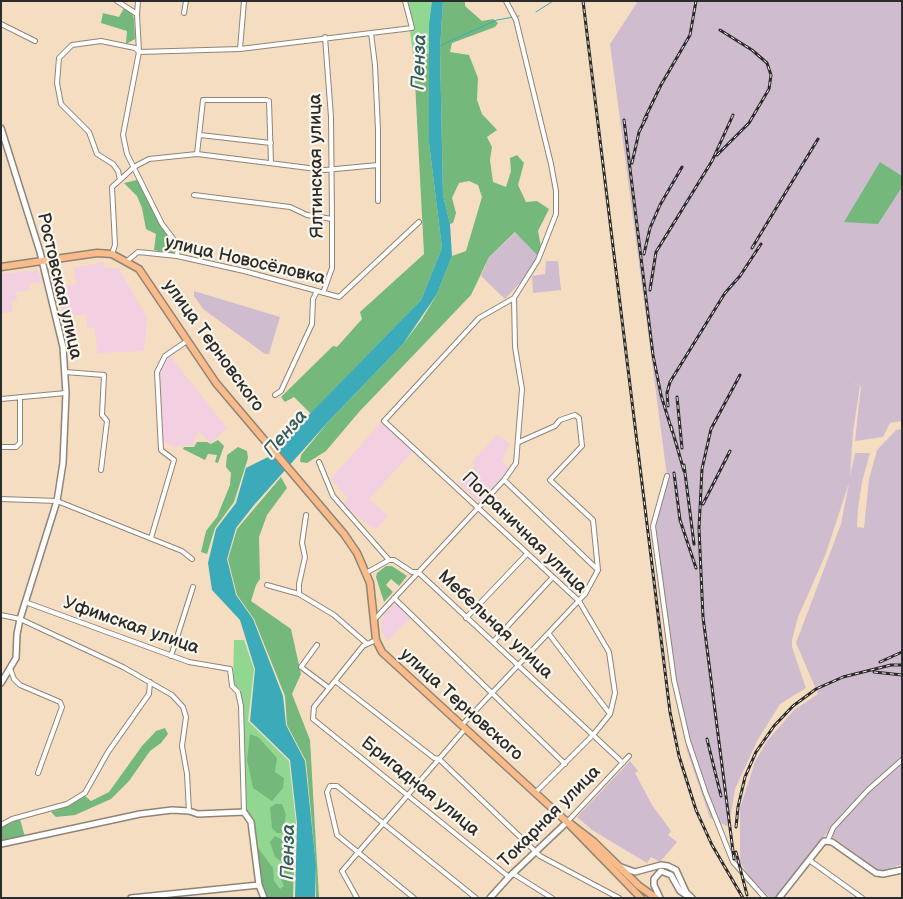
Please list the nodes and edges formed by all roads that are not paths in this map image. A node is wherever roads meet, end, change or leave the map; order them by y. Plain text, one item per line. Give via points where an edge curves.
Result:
1 (117, 1) edge
2 (138, 1) edge
3 (186, 1) edge
4 (244, 1) edge
5 (405, 1) edge
6 (506, 1) edge
7 (184, 12) dead end
8 (137, 14) junction
9 (1, 24) edge
10 (371, 33) junction
11 (325, 37) junction
12 (35, 41) dead end
13 (240, 49) junction
14 (139, 52) junction
15 (1, 128) edge
16 (200, 135) junction
17 (271, 143) junction
18 (197, 154) junction
19 (270, 163) junction
20 (378, 165) junction
21 (134, 167) junction
22 (332, 169) junction
23 (120, 180) junction
24 (194, 195) dead end
25 (378, 201) dead end
26 (332, 219) junction
27 (419, 222) dead end
28 (112, 254) junction
29 (177, 256) junction
30 (42, 261) junction
31 (127, 261) junction
32 (1, 267) edge
33 (317, 291) junction
34 (324, 293) junction
35 (514, 298) junction
36 (187, 341) junction
37 (65, 372) junction
38 (66, 393) junction
39 (275, 395) dead end
40 (20, 397) junction
41 (1, 399) edge
42 (519, 442) junction
43 (1, 447) edge
44 (319, 462) dead end
45 (101, 470) dead end
46 (667, 476) dead end
47 (504, 480) junction
48 (1, 499) edge
49 (57, 501) junction
50 (479, 507) junction
51 (306, 515) dead end
52 (151, 538) junction
53 (527, 554) junction
54 (192, 559) dead end
55 (389, 560) junction
56 (598, 570) junction
57 (418, 572) junction
58 (366, 573) junction
59 (552, 578) junction
60 (267, 585) dead end
61 (193, 587) dead end
62 (299, 594) junction
63 (394, 598) junction
64 (25, 602) junction
65 (579, 602) junction
66 (1, 615) edge
67 (466, 618) junction
68 (20, 619) junction
69 (374, 620) junction
70 (549, 634) junction
71 (376, 640) junction
72 (493, 642) junction
73 (366, 643) junction
74 (317, 646) dead end
75 (171, 656) junction
76 (519, 666) junction
77 (11, 671) junction
78 (335, 681) junction
79 (150, 682) junction
80 (1, 683) edge
81 (329, 688) junction
82 (492, 695) junction
83 (610, 714) junction
84 (463, 728) junction
85 (593, 735) junction
86 (629, 756) dead end
87 (439, 759) junction
88 (902, 760) edge
89 (623, 762) junction
90 (564, 764) junction
91 (38, 773) dead end
92 (535, 793) junction
93 (408, 794) junction
94 (190, 810) junction
95 (244, 812) junction
96 (383, 822) junction
97 (568, 822) junction
98 (1, 825) edge
99 (828, 840) junction
100 (1, 844) edge
101 (358, 852) junction
102 (536, 852) junction
103 (809, 860) junction
104 (621, 867) junction
105 (902, 870) edge
106 (511, 875) junction
107 (259, 885) junction
108 (409, 894) junction
109 (131, 898) edge
110 (264, 898) edge
111 (357, 898) edge
112 (405, 898) edge
113 (414, 898) edge
114 (476, 898) edge
115 (490, 898) edge
116 (552, 898) edge
117 (619, 898) edge
118 (641, 898) edge
119 (656, 898) edge
120 (660, 898) edge
121 (691, 898) edge
122 (765, 898) edge
123 (779, 898) edge
124 (862, 898) edge

1 - 8 street
2 - 8 street
3 - 7 street
4 - 13 street
5 - 10 street via 412,28
6 - 35 street via 516,20 551,164 556,198 556,214 550,235
8 - 14 street
9 - 12 street
10 - 11 street
10 - 20 street
11 - 13 street
11 - 22 street, Ялтинская улица
13 - 14 street
14 - 21 street via 123,135
14 - 23 street via 136,48 101,41 81,42 72,45 59,58 57,83 60,104 89,132 97,154 113,164
15 - 30 street, Ростовская улица
16 - 17 street
16 - 17 street via 203,100 266,100 269,101
16 - 18 street
17 - 19 street
18 - 19 street
18 - 21 street via 149,158
19 - 22 street
20 - 22 street
20 - 25 street
21 - 23 street
21 - 29 street via 162,224 178,245
22 - 26 street, Ялтинская улица
23 - 28 street via 112,187 115,245
24 - 26 street via 290,207 307,215
26 - 34 street, Ялтинская улица via 332,268
27 - 34 street, улица Новосёловка via 339,297
28 - 30 main road, улица Терновского
28 - 31 main road, улица Терновского
29 - 31 street, улица Новосёловка via 138,252
29 - 33 street, улица Новосёловка
30 - 32 main road, улица Терновского
30 - 37 street, Ростовская улица via 63,347
31 - 36 main road, улица Терновского via 139,269
33 - 34 street, улица Новосёловка
33 - 39 street via 313,299 312,324 281,391
35 - 42 street via 515,347 522,389
35 - 50 street, Пограничная улица via 479,318 384,421
36 - 52 street via 166,356 157,372 161,450 174,460
36 - 58 main road, улица Терновского via 216,383 344,534
37 - 38 street, Ростовская улица
37 - 45 street via 104,375 102,415 108,421
38 - 40 street
38 - 49 street, Ростовская улица via 63,463
40 - 41 street
40 - 43 street via 20,443 16,447
42 - 47 street via 516,463
42 - 56 street via 555,426 560,420 575,415 580,418 582,446 550,480 593,520
44 - 55 street, Мебельная улица via 333,496
46 - 122 street via 653,526 674,680 688,742 733,862
47 - 50 street
47 - 56 street
48 - 49 street
49 - 52 street
49 - 64 street, Ростовская улица
50 - 53 street, Пограничная улица
50 - 57 street
51 - 62 street
52 - 54 street via 182,551
53 - 59 street, Пограничная улица
53 - 67 street
55 - 57 street, Мебельная улица
55 - 58 street
56 - 65 street
57 - 63 street
57 - 67 street, Мебельная улица
58 - 69 main road, улица Терновского
59 - 65 street, Пограничная улица
59 - 72 street
60 - 62 street
61 - 75 street
62 - 73 street via 334,615
63 - 69 street
63 - 82 street via 491,690
64 - 68 street, Ростовская улица
64 - 75 street, Уфимская улица
65 - 70 street
65 - 83 street, Пограничная улица via 609,652 615,693
66 - 68 street
67 - 72 street, Мебельная улица
68 - 77 street, Ростовская улица via 16,658
68 - 79 street via 123,666
69 - 71 main road, улица Терновского
70 - 76 street
70 - 83 street
71 - 73 street
71 - 84 main road, улица Терновского via 390,662
72 - 76 street, Мебельная улица
73 - 78 street
74 - 81 street via 302,667
75 - 95 street, Уфимская улица via 230,669 232,686 238,692 241,706
76 - 82 street
76 - 85 street, Мебельная улица
77 - 80 street, Ростовская улица
77 - 91 street via 20,685 60,702 62,707
78 - 81 street
78 - 87 street
79 - 94 street via 183,707 186,717 182,746
79 - 98 street via 149,694 108,752 85,792 68,804
81 - 93 street, Бригадная улица via 314,707 313,719
82 - 84 street
82 - 90 street
83 - 85 street
84 - 87 street
84 - 92 main road, улица Терновского
85 - 89 street, Мебельная улица
85 - 90 street
86 - 89 street, Токарная улица
87 - 93 street
87 - 102 street
88 - 99 street via 868,790 833,828
89 - 97 street, Токарная улица
90 - 92 street
92 - 97 main road, улица Терновского
93 - 96 street
93 - 106 street, Бригадная улица
94 - 95 street via 198,814
94 - 100 street via 140,814
95 - 107 street via 250,822
96 - 101 street
96 - 101 street via 337,786 330,786 327,792 337,835
96 - 114 street
97 - 102 street, Токарная улица
97 - 104 main road
97 - 118 main road
99 - 103 street
99 - 105 street via 876,873
101 - 108 street
101 - 111 street via 342,871
102 - 106 street, Токарная улица
102 - 117 street
103 - 123 street
103 - 124 street
104 - 119 main road
104 - 121 street via 635,872 668,866 676,870
106 - 115 street, Токарная улица
106 - 116 street, Бригадная улица
107 - 109 street
107 - 110 street
108 - 112 street
108 - 113 street
120 - 121 street via 654,879 661,872 671,875 680,891

